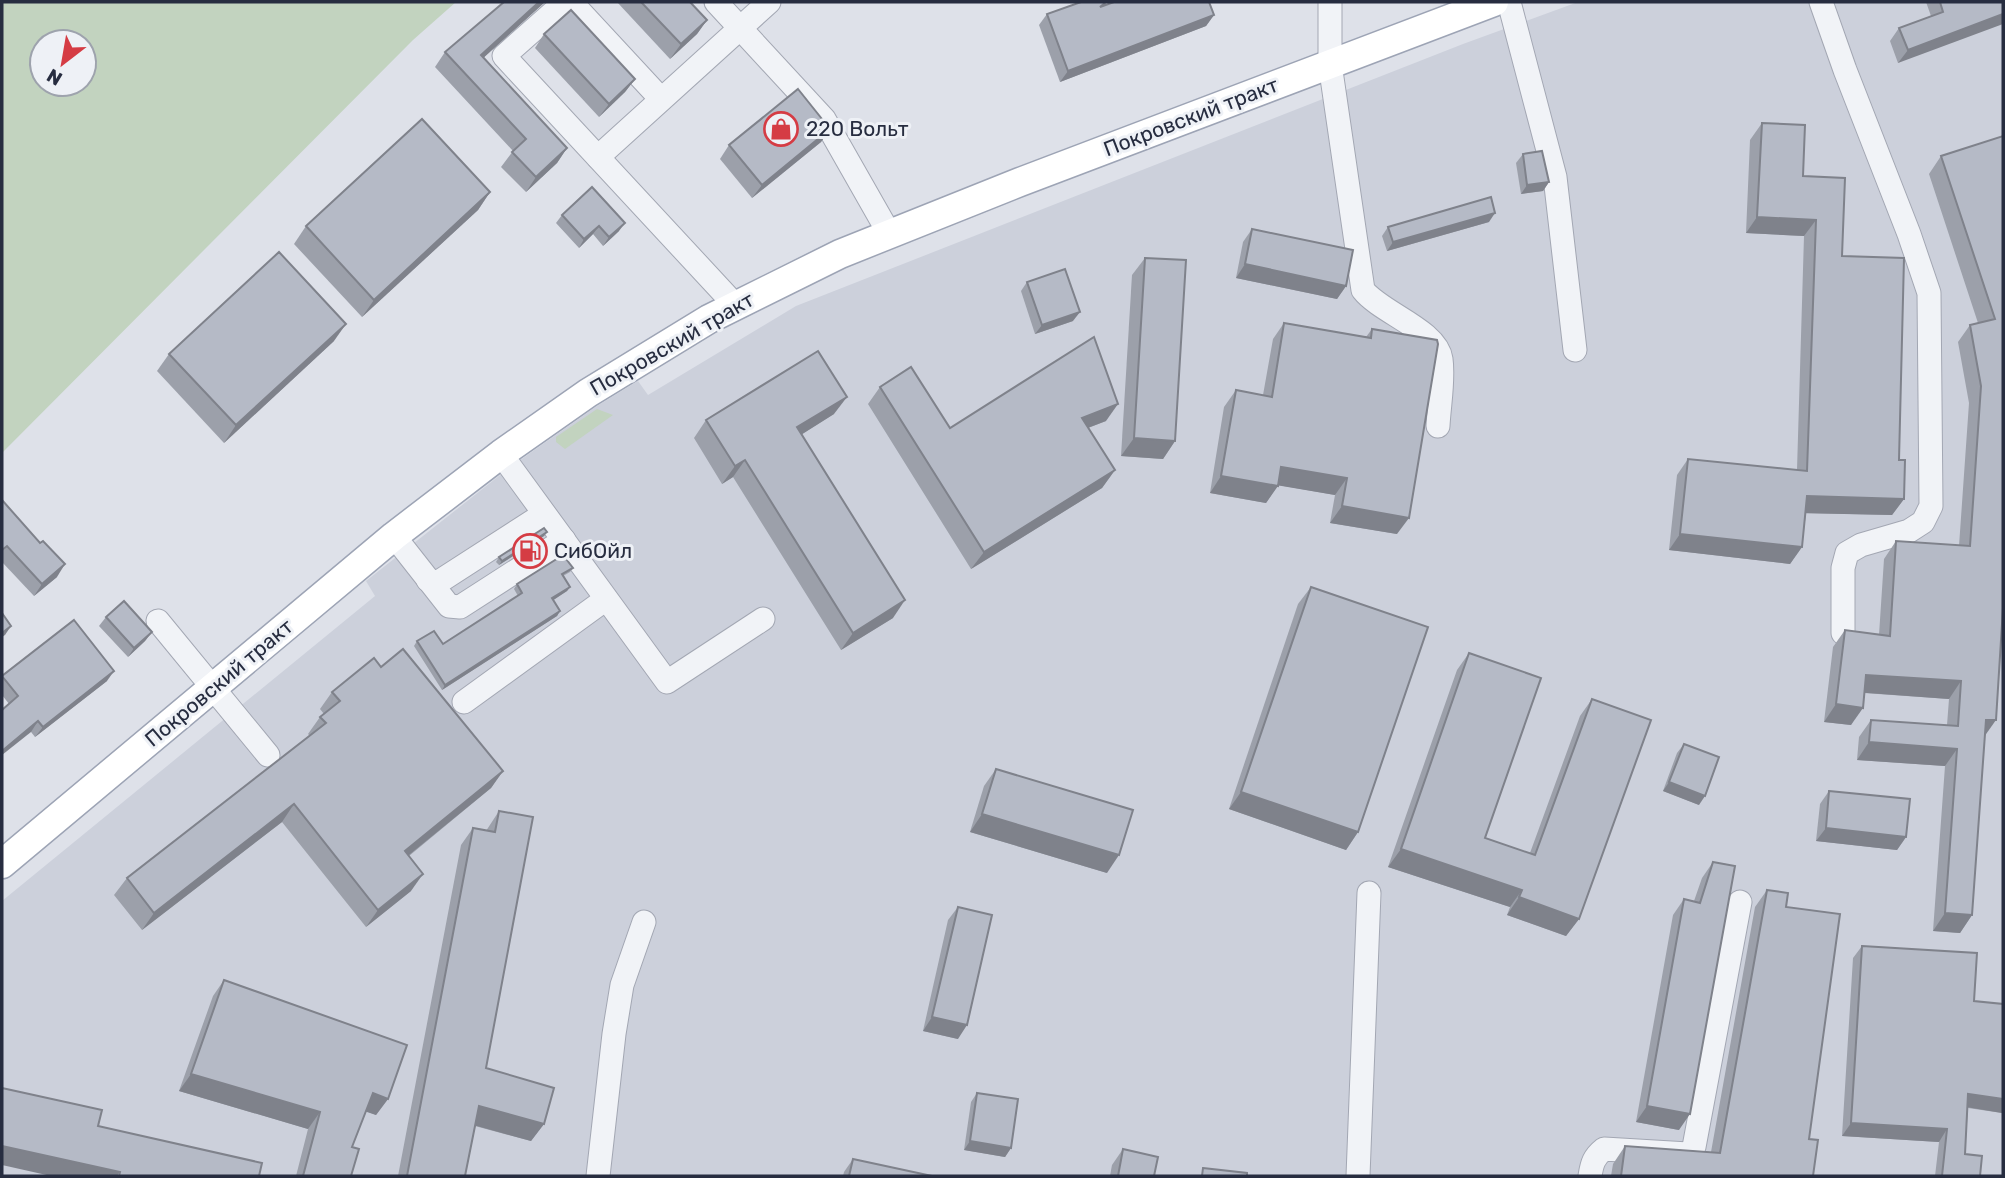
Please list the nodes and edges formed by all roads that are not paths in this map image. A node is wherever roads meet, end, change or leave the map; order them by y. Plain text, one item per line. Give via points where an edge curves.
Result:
1 (565, 2) edge
2 (571, 2) edge
3 (716, 2) edge
4 (769, 2) edge
5 (1330, 2) edge
6 (1494, 2) edge
7 (1509, 2) edge
8 (1821, 2) edge
9 (739, 27) junction
10 (1329, 64) junction
11 (661, 99) junction
12 (598, 157) junction
13 (890, 235) junction
14 (735, 305) junction
15 (1575, 350) dead end
16 (1438, 426) dead end
17 (500, 454) junction
18 (544, 514) junction
19 (394, 536) junction
20 (564, 540) junction
21 (428, 580) junction
22 (606, 599) junction
23 (762, 619) dead end
24 (158, 621) dead end
25 (1843, 633) edge
26 (213, 688) junction
27 (464, 702) dead end
28 (268, 755) dead end
29 (2, 864) edge
30 (1369, 893) dead end
31 (1740, 902) dead end
32 (644, 922) dead end
33 (598, 1176) edge
34 (1358, 1176) edge
35 (1590, 1176) edge

1 - 12 street via 504,56
2 - 11 street
3 - 9 street
4 - 9 street
5 - 10 street
6 - 10 main road, Покровский тракт
7 - 15 street via 1555,177
8 - 25 street via 1929,293 1931,506 1923,522 1909,531 1847,553
9 - 11 street
9 - 13 street via 824,119
10 - 13 main road, Покровский тракт
10 - 16 street via 1363,290 1437,348 1441,358
11 - 12 street
12 - 14 street
13 - 14 main road, Покровский тракт
14 - 17 main road, Покровский тракт via 588,393
17 - 18 street
17 - 19 main road, Покровский тракт
18 - 20 street
18 - 21 street via 437,583
19 - 21 street
19 - 26 main road, Покровский тракт
20 - 21 street via 460,607 449,606
20 - 22 street
22 - 23 street via 667,682
22 - 27 street
24 - 26 street
26 - 28 street
26 - 29 main road, Покровский тракт
30 - 34 street
31 - 35 street via 1694,1147 1688,1154 1604,1149 1592,1163
32 - 33 street via 622,985

